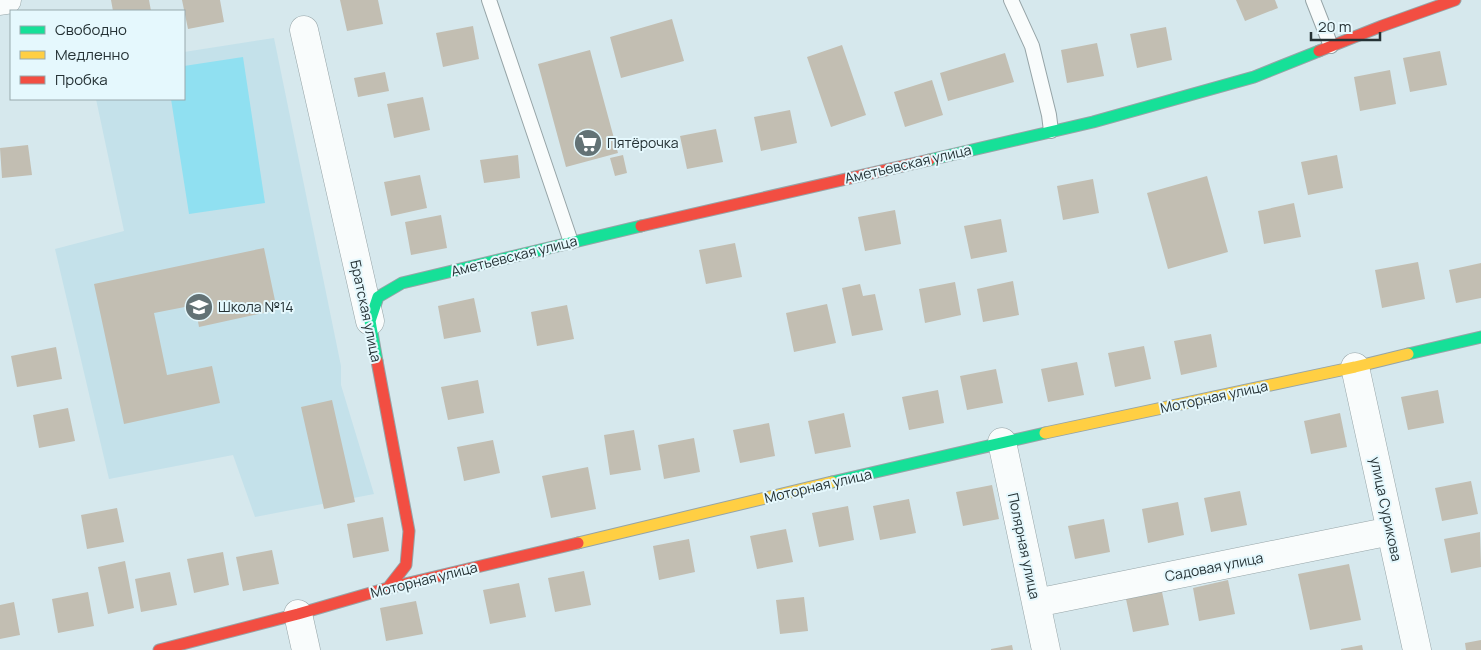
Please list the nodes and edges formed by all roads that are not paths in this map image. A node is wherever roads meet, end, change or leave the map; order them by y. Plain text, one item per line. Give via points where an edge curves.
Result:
1 (7, 0) edge
2 (489, 0) edge
3 (1011, 0) edge
4 (1313, 0) edge
5 (1456, 0) edge
6 (0, 1) edge
7 (304, 30) dead end
8 (1331, 46) junction
9 (1051, 132) junction
10 (571, 242) junction
11 (370, 321) junction
12 (1481, 337) edge
13 (1355, 367) junction
14 (1002, 442) junction
15 (1391, 531) junction
16 (388, 588) junction
17 (1036, 603) junction
18 (298, 614) junction
19 (159, 650) edge
20 (306, 650) edge
21 (1046, 650) edge
22 (1418, 650) edge

1 - 6 street
2 - 10 lane
3 - 9 lane via 1032,46
4 - 8 lane
5 - 8 street, Аметьевская улица
7 - 11 street, Братская улица
8 - 9 street, Аметьевская улица via 1254,77
9 - 10 street, Аметьевская улица
10 - 11 street, Аметьевская улица via 402,283 378,298
11 - 16 street, Братская улица via 409,531 406,565
12 - 13 street, Моторная улица
13 - 14 street, Моторная улица
13 - 15 street, улица Сурикова
14 - 16 street, Моторная улица
14 - 17 street, Полярная улица
15 - 17 street, Садовая улица
15 - 22 street, улица Сурикова
16 - 18 street, Моторная улица
17 - 21 street, Полярная улица
18 - 19 street, Моторная улица
18 - 20 street

